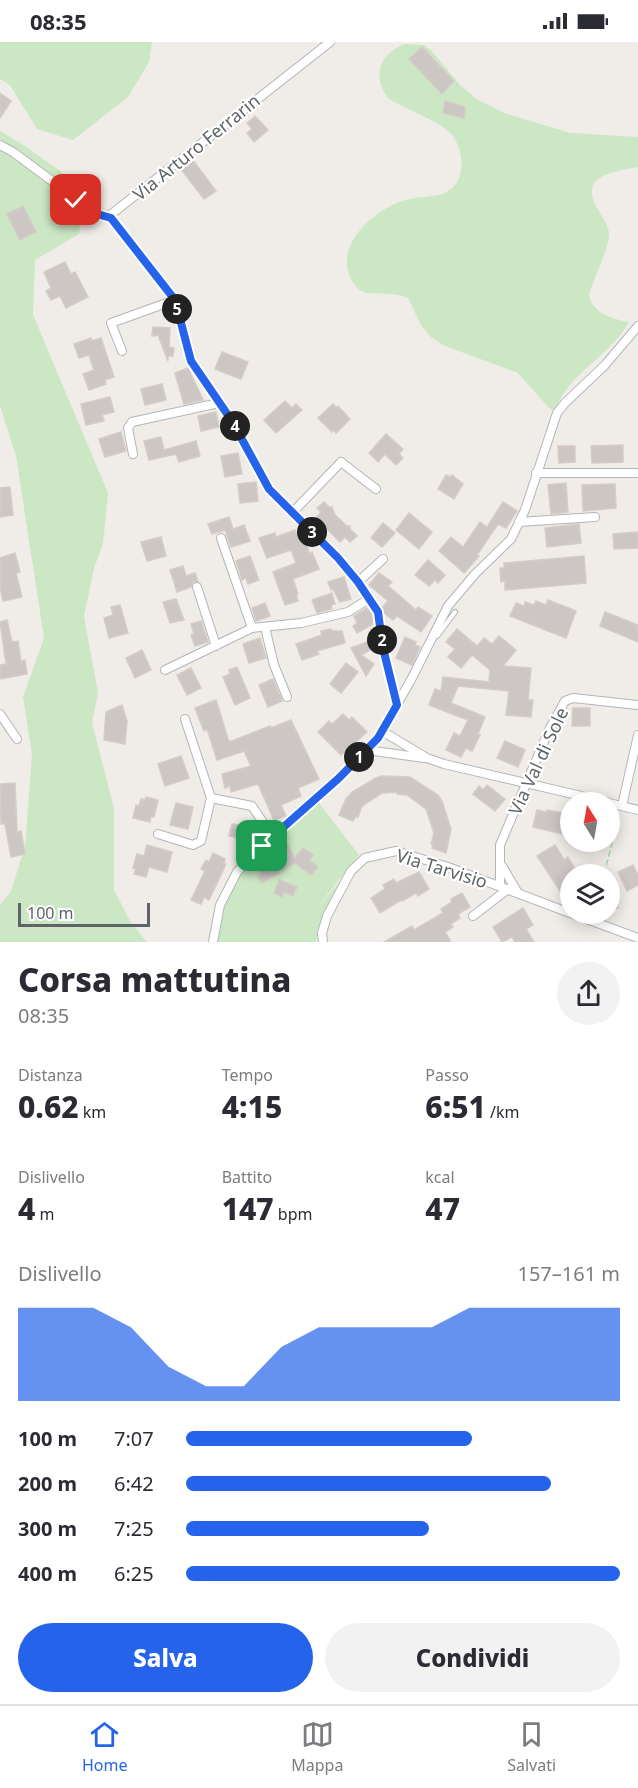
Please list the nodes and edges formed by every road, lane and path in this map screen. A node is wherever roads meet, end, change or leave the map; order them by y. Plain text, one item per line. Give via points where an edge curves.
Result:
1 (330, 42) edge
2 (0, 145) edge
3 (109, 216) junction
4 (175, 300) junction
5 (638, 326) edge
6 (122, 351) dead end
7 (219, 403) junction
8 (133, 454) dead end
9 (536, 473) junction
10 (638, 473) edge
11 (375, 489) dead end
12 (293, 513) junction
13 (595, 517) dead end
14 (519, 522) junction
15 (221, 538) dead end
16 (382, 559) dead end
17 (358, 582) junction
18 (197, 587) dead end
19 (369, 599) junction
20 (455, 612) dead end
21 (265, 627) junction
22 (252, 628) junction
23 (216, 646) junction
24 (429, 646) junction
25 (165, 670) dead end
26 (287, 697) dead end
27 (397, 705) junction
28 (638, 705) edge
29 (0, 714) edge
30 (185, 719) dead end
31 (382, 731) junction
32 (638, 735) edge
33 (17, 740) dead end
34 (367, 750) junction
35 (427, 758) junction
36 (525, 784) junction
37 (560, 792) edge
38 (211, 798) junction
39 (622, 806) joint
40 (638, 810) edge
41 (158, 834) dead end
42 (272, 836) junction
43 (499, 857) junction
44 (504, 887) junction
45 (519, 894) junction
46 (560, 909) edge
47 (473, 916) dead end
48 (600, 924) edge
49 (638, 938) edge
50 (213, 942) edge
51 (323, 942) edge

1 - 3 street, Via Arturo Ferrarin
2 - 3 street via 94,213
3 - 4 street
4 - 6 street via 111,323
4 - 7 street via 191,361
5 - 9 street via 557,413
7 - 8 street via 132,422 128,428
7 - 12 street via 269,489
9 - 10 street
9 - 14 street
11 - 12 street via 341,462
12 - 17 street
13 - 14 street
14 - 24 street via 511,539 448,606
15 - 22 street
16 - 17 street
17 - 19 street
18 - 23 street
19 - 21 street via 348,612
19 - 27 street via 378,612
20 - 24 lane
21 - 22 street
21 - 26 street
22 - 23 street
23 - 25 street
24 - 27 street
27 - 31 street
28 - 36 street, Via Val di Sole via 565,700
29 - 33 street
30 - 38 street
31 - 34 street
31 - 35 street
32 - 39 street
34 - 35 street
34 - 42 street
35 - 36 street
36 - 37 street
36 - 43 street, Via Val di Sole via 500,845
38 - 41 street via 201,841 193,844
38 - 42 street via 252,806
39 - 40 street
42 - 50 street via 237,872 220,905
43 - 44 street, Via Val di Sole
43 - 45 street
44 - 45 street, Via Tarvisio
44 - 47 street, Via Tarvisio
44 - 51 street, Via Tarvisio via 396,851 365,858 351,871 327,916
45 - 46 street, Via Tarvisio
48 - 49 street, Via Tarvisio

